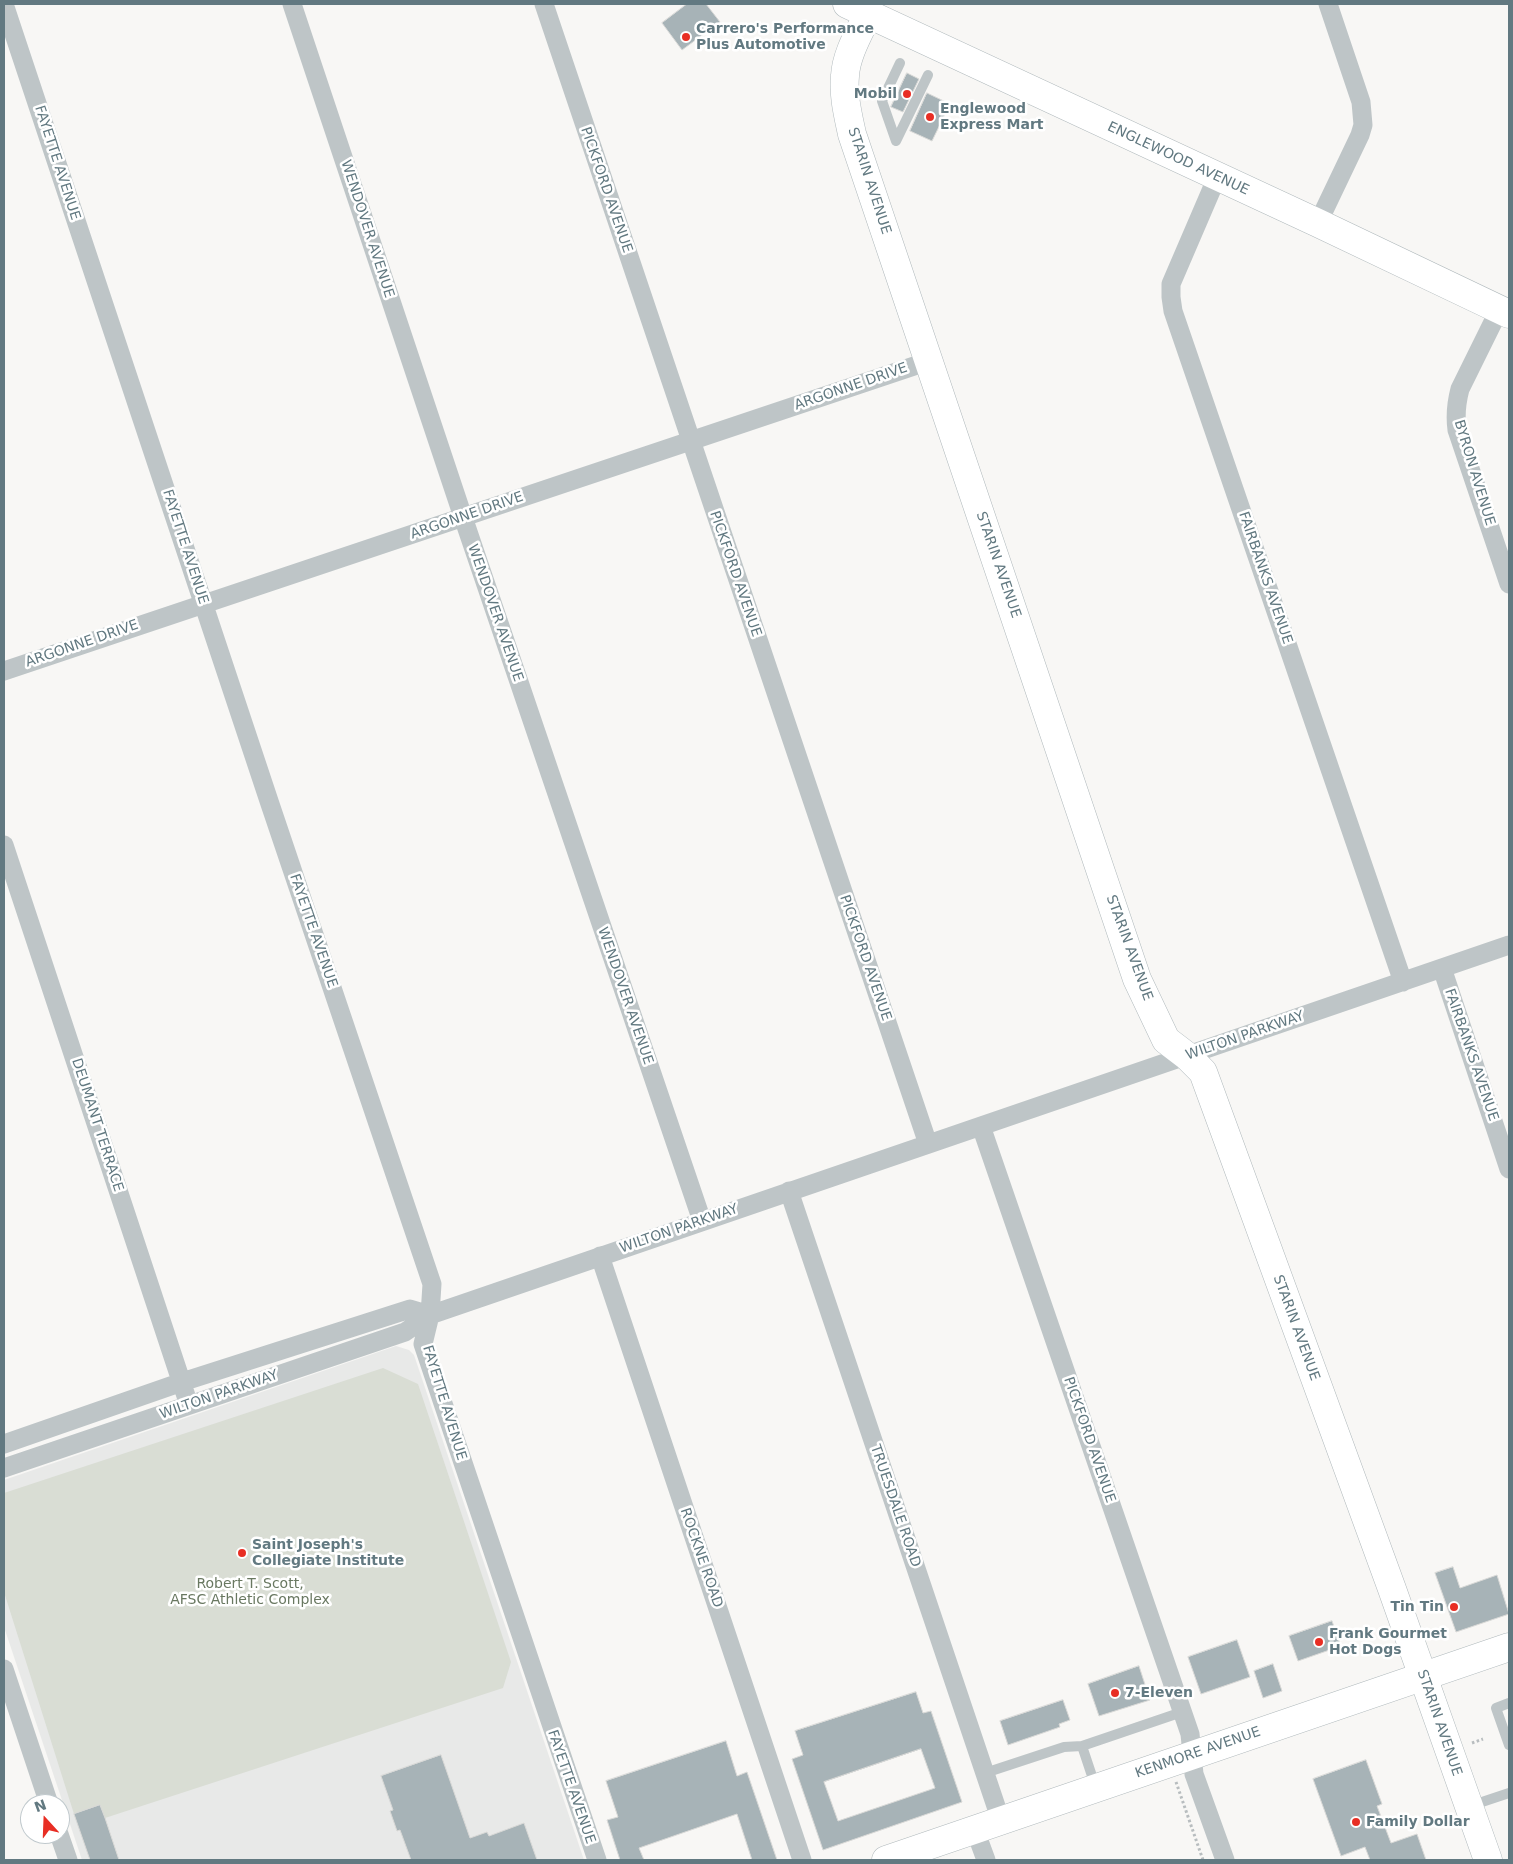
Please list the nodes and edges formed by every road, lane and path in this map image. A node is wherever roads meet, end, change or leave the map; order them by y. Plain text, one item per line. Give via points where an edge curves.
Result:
1 (4, 4) edge
2 (292, 4) edge
3 (544, 4) edge
4 (1328, 4) edge
5 (858, 9) edge
6 (900, 63) dead end
7 (928, 75) dead end
8 (1217, 177) junction
9 (1318, 223) junction
10 (1504, 312) edge
11 (929, 361) junction
12 (690, 441) junction
13 (463, 518) junction
14 (1509, 584) edge
15 (203, 604) junction
16 (4, 671) edge
17 (4, 845) edge
18 (1509, 945) edge
19 (1442, 968) junction
20 (1403, 982) junction
21 (1187, 1056) junction
22 (981, 1126) junction
23 (928, 1144) junction
24 (1509, 1169) edge
25 (789, 1191) junction
26 (702, 1221) junction
27 (600, 1256) junction
28 (430, 1315) junction
29 (182, 1382) junction
30 (189, 1405) junction
31 (4, 1444) edge
32 (4, 1468) edge
33 (1509, 1646) edge
34 (4, 1669) edge
35 (1423, 1676) junction
36 (1509, 1704) edge
37 (1182, 1712) junction
38 (1484, 1739) dead end
39 (1472, 1743) dead end
40 (1509, 1745) edge
41 (1082, 1746) junction
42 (1192, 1755) junction
43 (985, 1773) junction
44 (1176, 1782) dead end
45 (1096, 1788) junction
46 (1509, 1793) edge
47 (46, 1794) edge
48 (1469, 1807) junction
49 (1001, 1821) junction
50 (975, 1830) junction
51 (62, 1844) edge
52 (68, 1860) edge
53 (597, 1860) edge
54 (802, 1860) edge
55 (886, 1860) edge
56 (986, 1860) edge
57 (1203, 1860) edge
58 (1225, 1860) edge
59 (1488, 1860) edge

1 - 15 street, FAYETTE AVENUE
2 - 13 street, WENDOVER AVENUE
3 - 12 street, PICKFORD AVENUE
4 - 9 street via 1361,102 1363,125
5 - 8 street, ENGLEWOOD AVENUE
5 - 11 street, STARIN AVENUE via 853,46 844,74 845,104 852,134
6 - 7 lane via 882,101 896,141
8 - 9 street, ENGLEWOOD AVENUE
8 - 20 street, FAIRBANKS AVENUE via 1171,284 1173,311
9 - 10 street, ENGLEWOOD AVENUE
10 - 14 street, BYRON AVENUE via 1460,389 1456,416 1457,430
11 - 12 street, ARGONNE DRIVE
11 - 21 street, STARIN AVENUE via 1137,980 1166,1040
12 - 13 street, ARGONNE DRIVE
12 - 23 street, PICKFORD AVENUE
13 - 15 street, ARGONNE DRIVE
13 - 26 street, WENDOVER AVENUE
15 - 16 street, ARGONNE DRIVE
15 - 28 street, FAYETTE AVENUE via 432,1284
17 - 29 street, DEUMANT TERRACE
18 - 19 street, WILTON PARKWAY
19 - 20 street, WILTON PARKWAY
19 - 24 street, FAIRBANKS AVENUE
20 - 21 street, WILTON PARKWAY
21 - 22 street, WILTON PARKWAY
21 - 35 street, STARIN AVENUE via 1203,1072
22 - 23 street, WILTON PARKWAY
22 - 37 street, PICKFORD AVENUE
23 - 25 street, WILTON PARKWAY
25 - 26 street, WILTON PARKWAY
25 - 43 street, TRUESDALE ROAD
26 - 27 street, WILTON PARKWAY
27 - 28 street, WILTON PARKWAY
27 - 54 street, ROCKNE ROAD
28 - 29 street, WILTON PARKWAY via 410,1309
28 - 30 street, WILTON PARKWAY via 405,1332
28 - 53 street, FAYETTE AVENUE via 423,1344
29 - 30 street, DEUMANT TERRACE
29 - 31 street, WILTON PARKWAY
30 - 32 street, WILTON PARKWAY
33 - 35 street, KENMORE AVENUE
34 - 47 street
35 - 42 street, KENMORE AVENUE
35 - 48 street, STARIN AVENUE
36 - 40 lane via 1496,1708
37 - 41 lane
37 - 42 street, PICKFORD AVENUE via 1190,1734
38 - 39 path
41 - 43 lane via 1064,1747
41 - 45 lane
42 - 45 street, KENMORE AVENUE
42 - 58 street, PICKFORD AVENUE via 1194,1774
43 - 49 street, TRUESDALE ROAD
44 - 57 path
45 - 49 street, KENMORE AVENUE
46 - 48 lane
48 - 59 street, STARIN AVENUE
49 - 50 street, KENMORE AVENUE
50 - 55 street, KENMORE AVENUE
50 - 56 street
51 - 52 street

